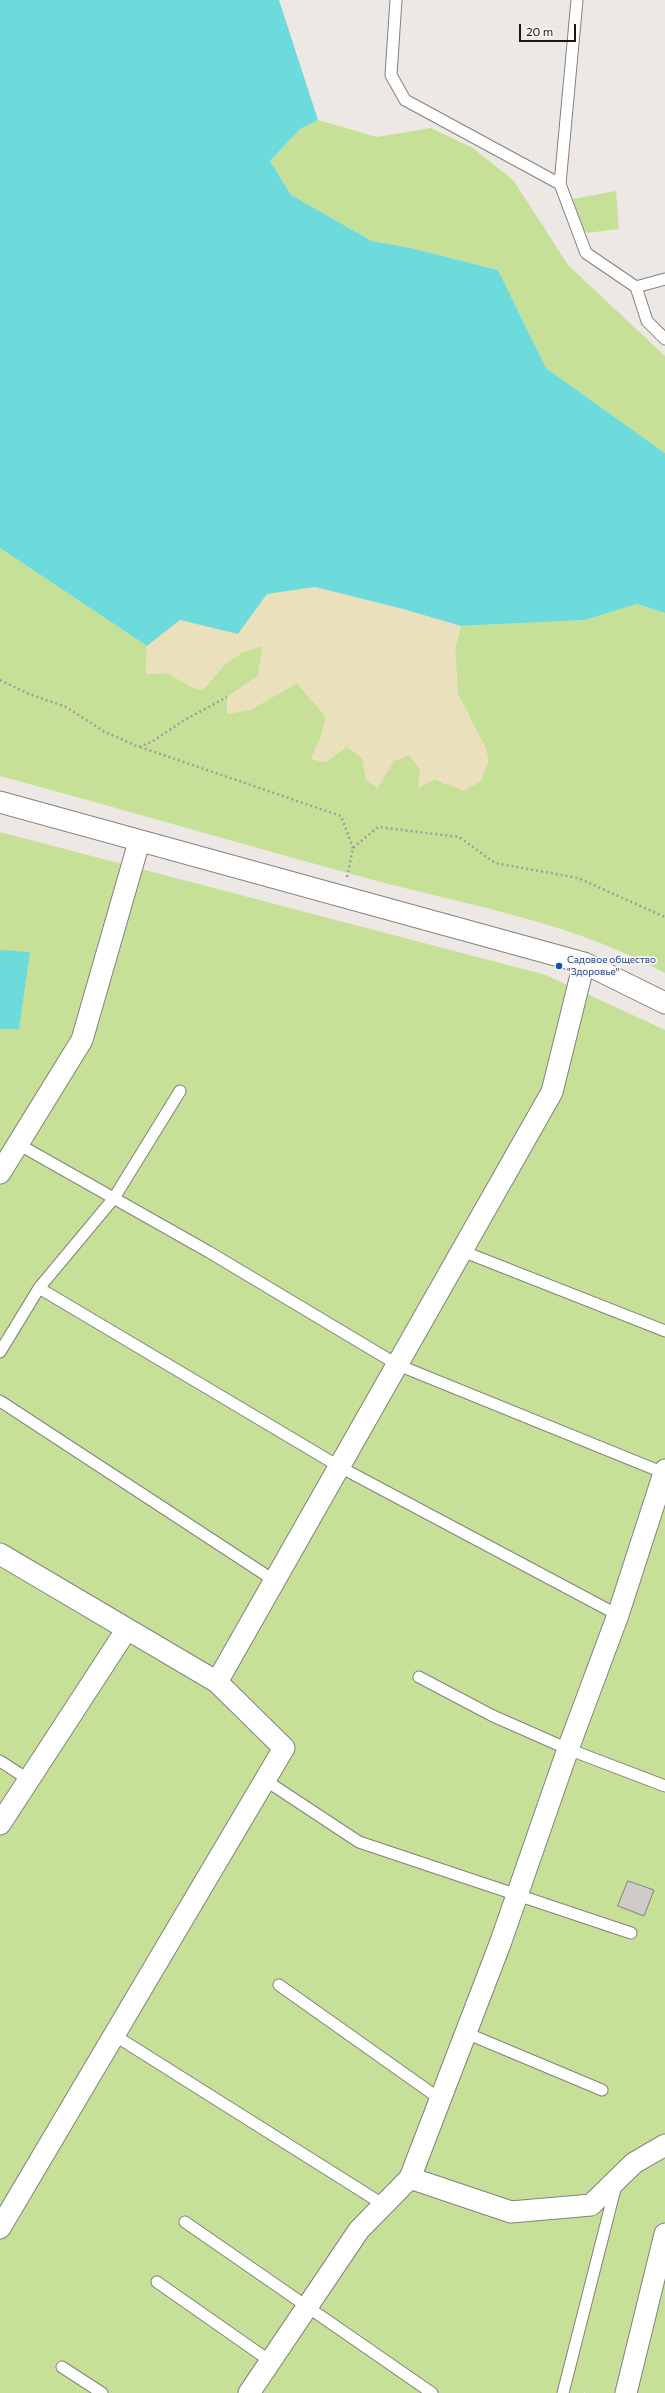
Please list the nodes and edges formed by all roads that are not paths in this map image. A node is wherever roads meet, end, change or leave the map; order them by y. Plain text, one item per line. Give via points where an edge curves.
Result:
1 (396, 0) edge
2 (577, 0) edge
3 (560, 184) junction
4 (665, 279) edge
5 (636, 287) junction
6 (665, 339) edge
7 (0, 802) edge
8 (139, 842) junction
9 (584, 963) junction
10 (665, 1003) edge
11 (180, 1091) dead end
12 (18, 1144) junction
13 (0, 1174) edge
14 (114, 1198) junction
15 (462, 1251) junction
16 (39, 1288) junction
17 (665, 1331) edge
18 (0, 1352) edge
19 (398, 1365) junction
20 (0, 1401) edge
21 (340, 1467) junction
22 (665, 1471) edge
23 (0, 1554) edge
24 (275, 1581) junction
25 (618, 1615) junction
26 (127, 1629) junction
27 (419, 1677) dead end
28 (217, 1682) junction
29 (568, 1749) junction
30 (0, 1761) edge
31 (29, 1780) junction
32 (265, 1780) junction
33 (665, 1786) edge
34 (0, 1824) edge
35 (517, 1893) junction
36 (631, 1933) dead end
37 (279, 1985) dead end
38 (466, 2033) junction
39 (114, 2035) junction
40 (602, 2090) dead end
41 (440, 2099) junction
42 (665, 2145) edge
43 (410, 2178) junction
44 (617, 2180) junction
45 (384, 2205) junction
46 (185, 2222) dead end
47 (0, 2228) edge
48 (665, 2234) edge
49 (157, 2282) dead end
50 (308, 2306) junction
51 (270, 2361) junction
52 (62, 2367) dead end
53 (102, 2393) edge
54 (249, 2393) edge
55 (432, 2393) edge
56 (563, 2393) edge
57 (626, 2393) edge

1 - 3 lane via 391,75 404,100
2 - 3 lane
3 - 5 lane via 586,253
4 - 5 lane
5 - 6 lane via 646,321
7 - 8 street
8 - 9 street
8 - 12 street via 82,1040
9 - 10 street
9 - 15 street via 552,1092
11 - 14 lane
12 - 13 street
12 - 14 lane
14 - 16 lane
14 - 19 lane
15 - 17 lane
15 - 19 street
16 - 18 lane
16 - 21 lane
19 - 21 street
19 - 22 lane
20 - 24 lane
21 - 24 street
21 - 25 lane
22 - 25 street
23 - 26 street
24 - 28 street
25 - 29 street
26 - 28 street
26 - 31 street
27 - 29 lane via 493,1716
28 - 32 street via 284,1748
29 - 33 lane
29 - 35 street
30 - 31 lane
31 - 34 street
32 - 35 lane via 359,1842
32 - 39 street
35 - 36 lane
35 - 38 street
37 - 41 lane
38 - 40 lane
38 - 41 street
39 - 45 lane
39 - 47 street
41 - 43 street
42 - 44 street via 634,2163
43 - 44 street via 511,2212 592,2205
43 - 45 street
44 - 56 lane
45 - 50 street via 359,2230
46 - 50 lane
48 - 57 street
49 - 51 lane
50 - 51 street
50 - 55 lane
51 - 54 street
52 - 53 lane

